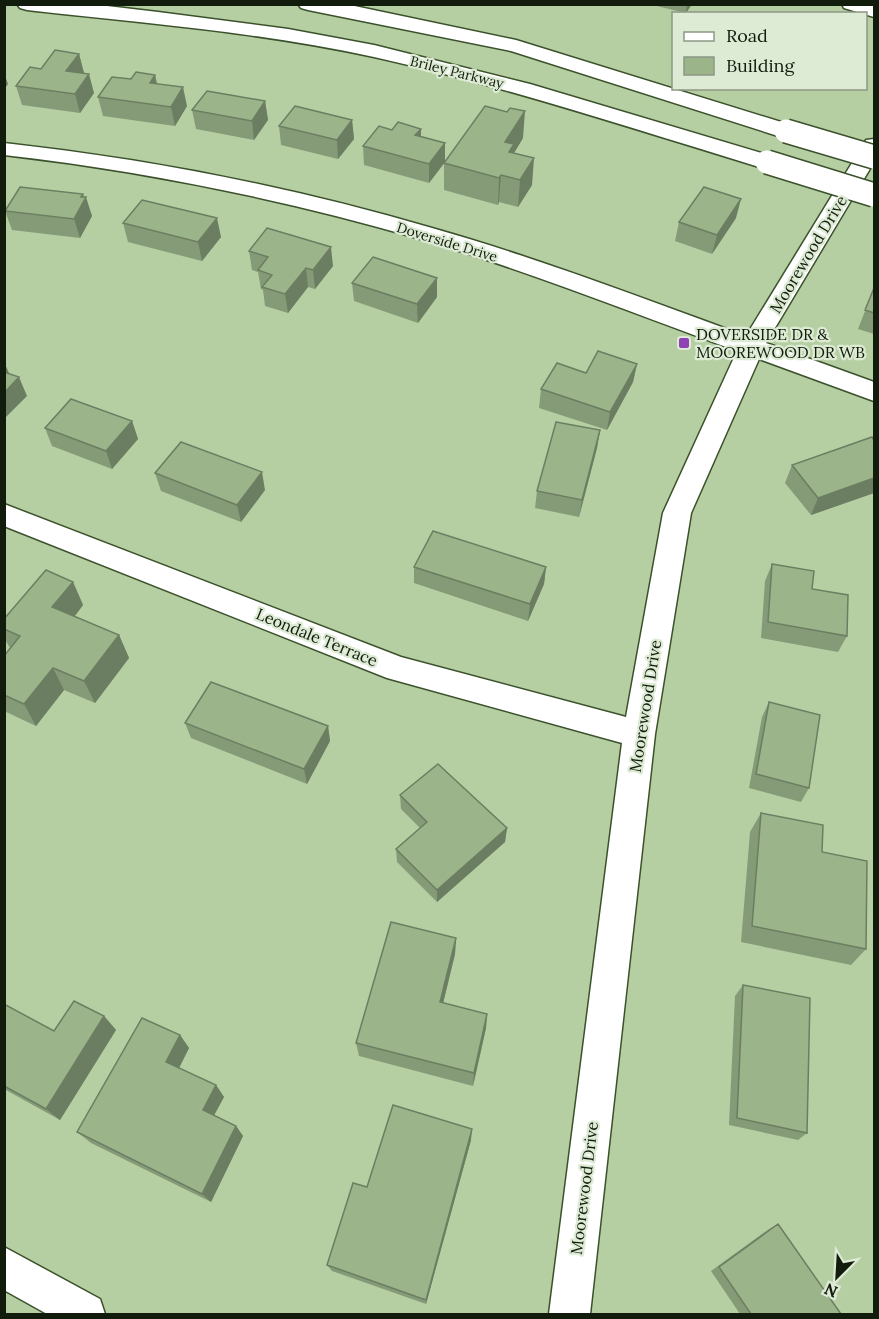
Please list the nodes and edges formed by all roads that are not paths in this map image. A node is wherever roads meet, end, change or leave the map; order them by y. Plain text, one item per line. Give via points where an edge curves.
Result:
1 (27, 4) edge
2 (308, 4) edge
3 (851, 4) edge
4 (874, 11) edge
5 (874, 145) edge
6 (4, 149) edge
7 (874, 157) edge
8 (874, 195) edge
9 (751, 348) junction
10 (874, 392) edge
11 (4, 514) edge
12 (639, 734) junction
13 (4, 1267) edge
14 (85, 1314) edge
15 (568, 1314) edge

1 - 8 highway, Briley Parkway, bridge via 244,27 373,51 507,84
2 - 7 highway, bridge via 516,46
3 - 4 street
5 - 9 street, Moorewood Drive
6 - 9 street, Doverside Drive via 94,159 267,192 414,230 594,289
9 - 10 street, Doverside Drive
9 - 12 street, Moorewood Drive via 677,513
11 - 12 street, Leondale Terrace via 398,669
12 - 15 street, Moorewood Drive
13 - 14 street

